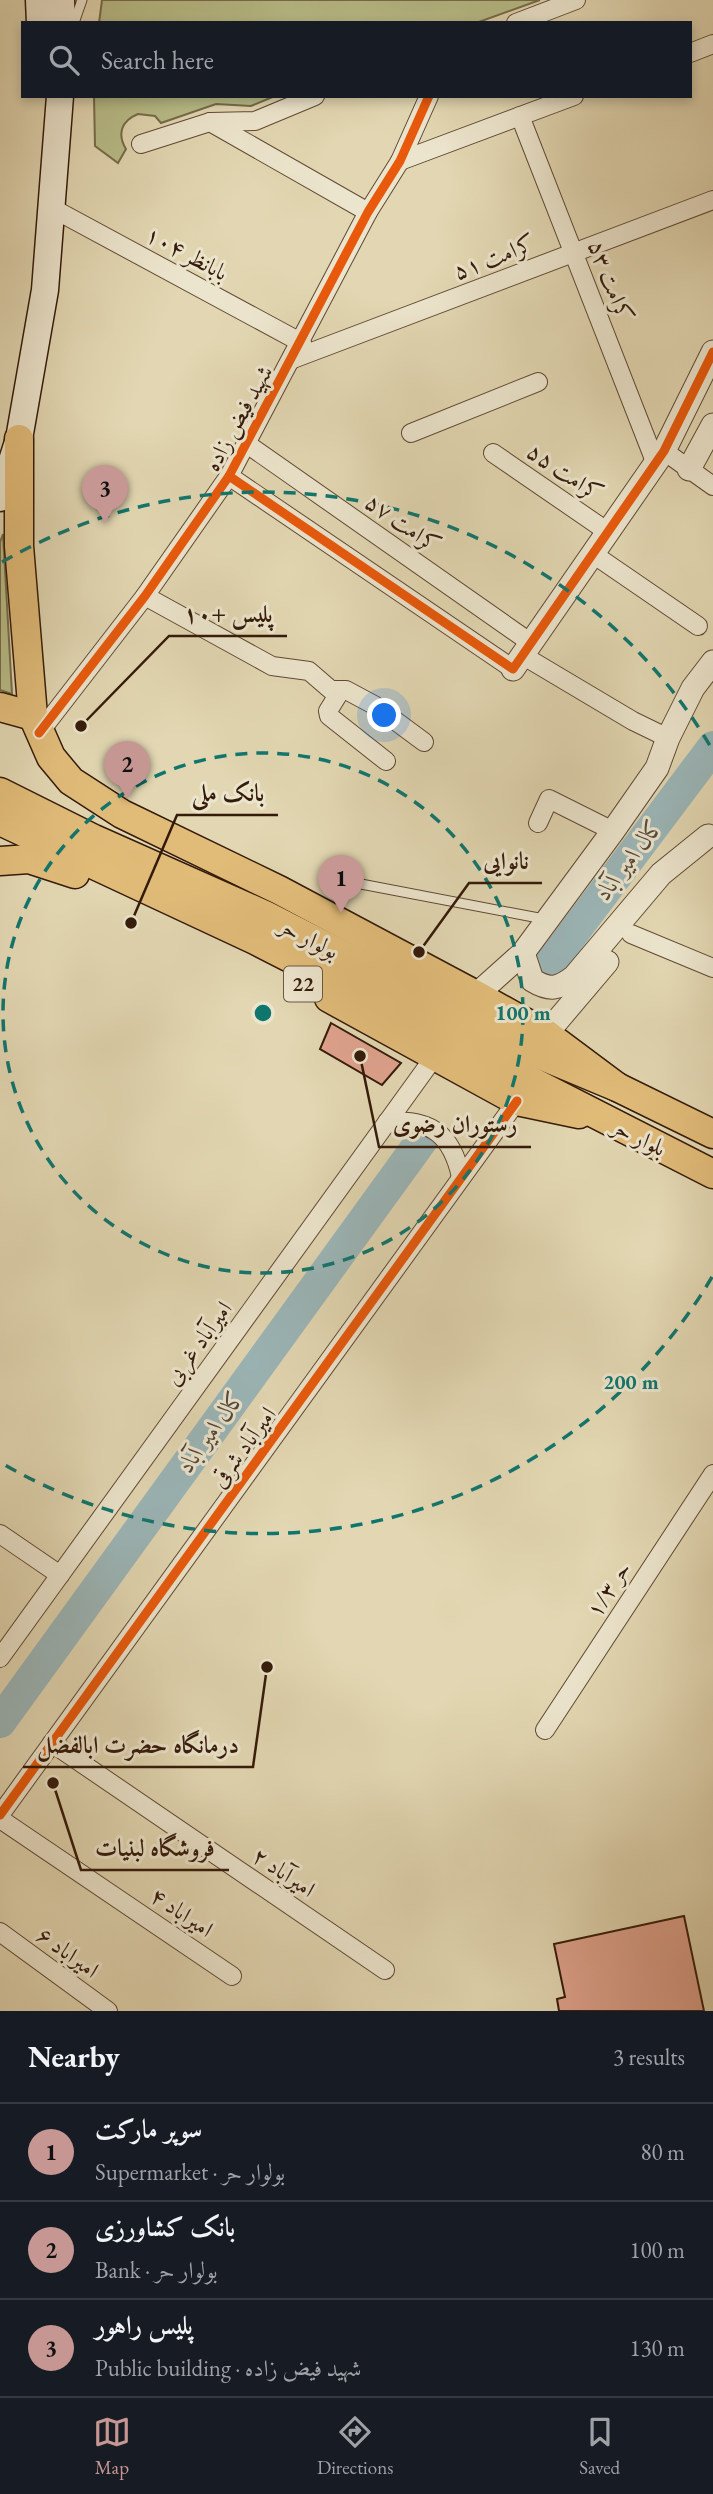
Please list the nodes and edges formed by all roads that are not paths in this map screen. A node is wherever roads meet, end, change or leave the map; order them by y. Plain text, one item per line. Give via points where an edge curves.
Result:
1 (39, 0) edge
2 (61, 0) edge
3 (82, 0) edge
4 (576, 0) edge
5 (40, 21) edge
6 (62, 21) edge
7 (75, 21) edge
8 (521, 21) edge
9 (713, 44) edge
10 (692, 52) edge
11 (44, 98) edge
12 (60, 98) edge
13 (310, 98) edge
14 (428, 98) edge
15 (570, 98) edge
16 (520, 117) junction
17 (210, 122) junction
18 (141, 144) dead end
19 (400, 161) junction
20 (713, 200) edge
21 (50, 207) junction
22 (368, 212) junction
23 (574, 253) junction
24 (302, 343) junction
25 (713, 352) edge
26 (293, 359) junction
27 (538, 382) dead end
28 (713, 425) edge
29 (411, 433) dead end
30 (19, 439) junction
31 (247, 444) junction
32 (493, 453) dead end
33 (660, 458) junction
34 (689, 469) junction
35 (229, 476) junction
36 (713, 486) edge
37 (0, 498) edge
38 (608, 532) junction
39 (593, 554) junction
40 (145, 596) junction
41 (698, 626) dead end
42 (522, 656) junction
43 (713, 662) edge
44 (341, 690) junction
45 (0, 706) edge
46 (36, 725) junction
47 (668, 738) junction
48 (424, 743) dead end
49 (386, 761) dead end
50 (0, 792) edge
51 (0, 821) edge
52 (538, 823) dead end
53 (613, 831) junction
54 (710, 833) edge
55 (90, 851) junction
56 (0, 861) edge
57 (340, 880) dead end
58 (549, 920) junction
59 (631, 934) junction
60 (523, 953) junction
61 (713, 968) edge
62 (476, 995) junction
63 (546, 1034) junction
64 (435, 1056) junction
65 (617, 1087) junction
66 (517, 1101) junction
67 (603, 1120) junction
68 (387, 1122) junction
69 (713, 1134) edge
70 (713, 1174) edge
71 (461, 1177) junction
72 (713, 1474) edge
73 (0, 1534) edge
74 (60, 1575) junction
75 (0, 1658) edge
76 (545, 1730) dead end
77 (52, 1743) junction
78 (0, 1817) edge
79 (0, 1932) edge
80 (385, 1970) dead end
81 (232, 1976) dead end
82 (108, 2011) edge

1 - 5 main road
2 - 6 main road
3 - 7 lane
4 - 8 street
9 - 10 street
11 - 21 main road
12 - 21 main road
13 - 17 street via 255,121
14 - 19 street, شهید فیض زاده
15 - 16 street
16 - 19 street
16 - 23 street, کرامت ۵۳
17 - 18 street
17 - 22 street
19 - 22 street, شهید فیض زاده
20 - 23 street, کرامت ۵۱
21 - 24 street, بابانظر ۱۰۴
21 - 30 main road via 46,290
22 - 24 street, شهید فیض زاده
23 - 26 street, کرامت ۵۱
23 - 33 street, کرامت ۵۳
24 - 26 street, شهید فیض زاده
25 - 33 street
26 - 31 street, شهید فیض زاده
27 - 29 street
28 - 34 street
30 - 37 main road
30 - 46 main road via 19,546
31 - 35 street, شهید فیض زاده
31 - 42 street, کرامت ۵۷
32 - 38 street, کرامت ۵۵
33 - 34 street
33 - 38 street
34 - 36 street
35 - 40 street, شهید فیض زاده
35 - 42 street
38 - 39 street
39 - 41 street
39 - 42 street
40 - 44 street via 272,666 304,669 331,690
40 - 46 street, شهید فیض زاده
42 - 47 street
43 - 47 street via 693,688
44 - 48 street via 374,705
44 - 49 street via 329,716
45 - 46 main road
46 - 62 main road via 51,757 71,782 122,814 279,890
47 - 53 street via 657,768
50 - 55 main road, بولوار حر
51 - 55 main road, بولوار حر
52 - 53 street via 549,799
53 - 58 street
54 - 59 street
54 - 60 street via 661,874 559,988 545,988 533,980
55 - 65 main road, بولوار حر via 265,915 526,1049
55 - 67 main road, بولوار حر via 255,940 550,1088
56 - 64 main road, 22 via 29,859 94,880
57 - 58 lane
58 - 60 street
59 - 61 street
59 - 63 street
60 - 62 street
62 - 63 main road
63 - 65 main road
64 - 66 main road, 22
64 - 68 street, امیرآباد غربی
65 - 69 main road, بلوار حر
66 - 67 main road, 22
66 - 71 street, امیرآباد شرقی
67 - 70 main road, بلوار حر / 22
68 - 71 street via 429,1126 457,1156
68 - 74 street, امیرآباد غربی
71 - 77 street, امیرآباد شرقی
72 - 76 street, حر ۱/۳
73 - 74 street
74 - 75 street, امیرآباد غربی
77 - 78 street, امیرآباد شرقی
77 - 80 street, امیرآباد ۲
78 - 81 street, امیراباد ۴
79 - 82 street, امیراباد ۶

